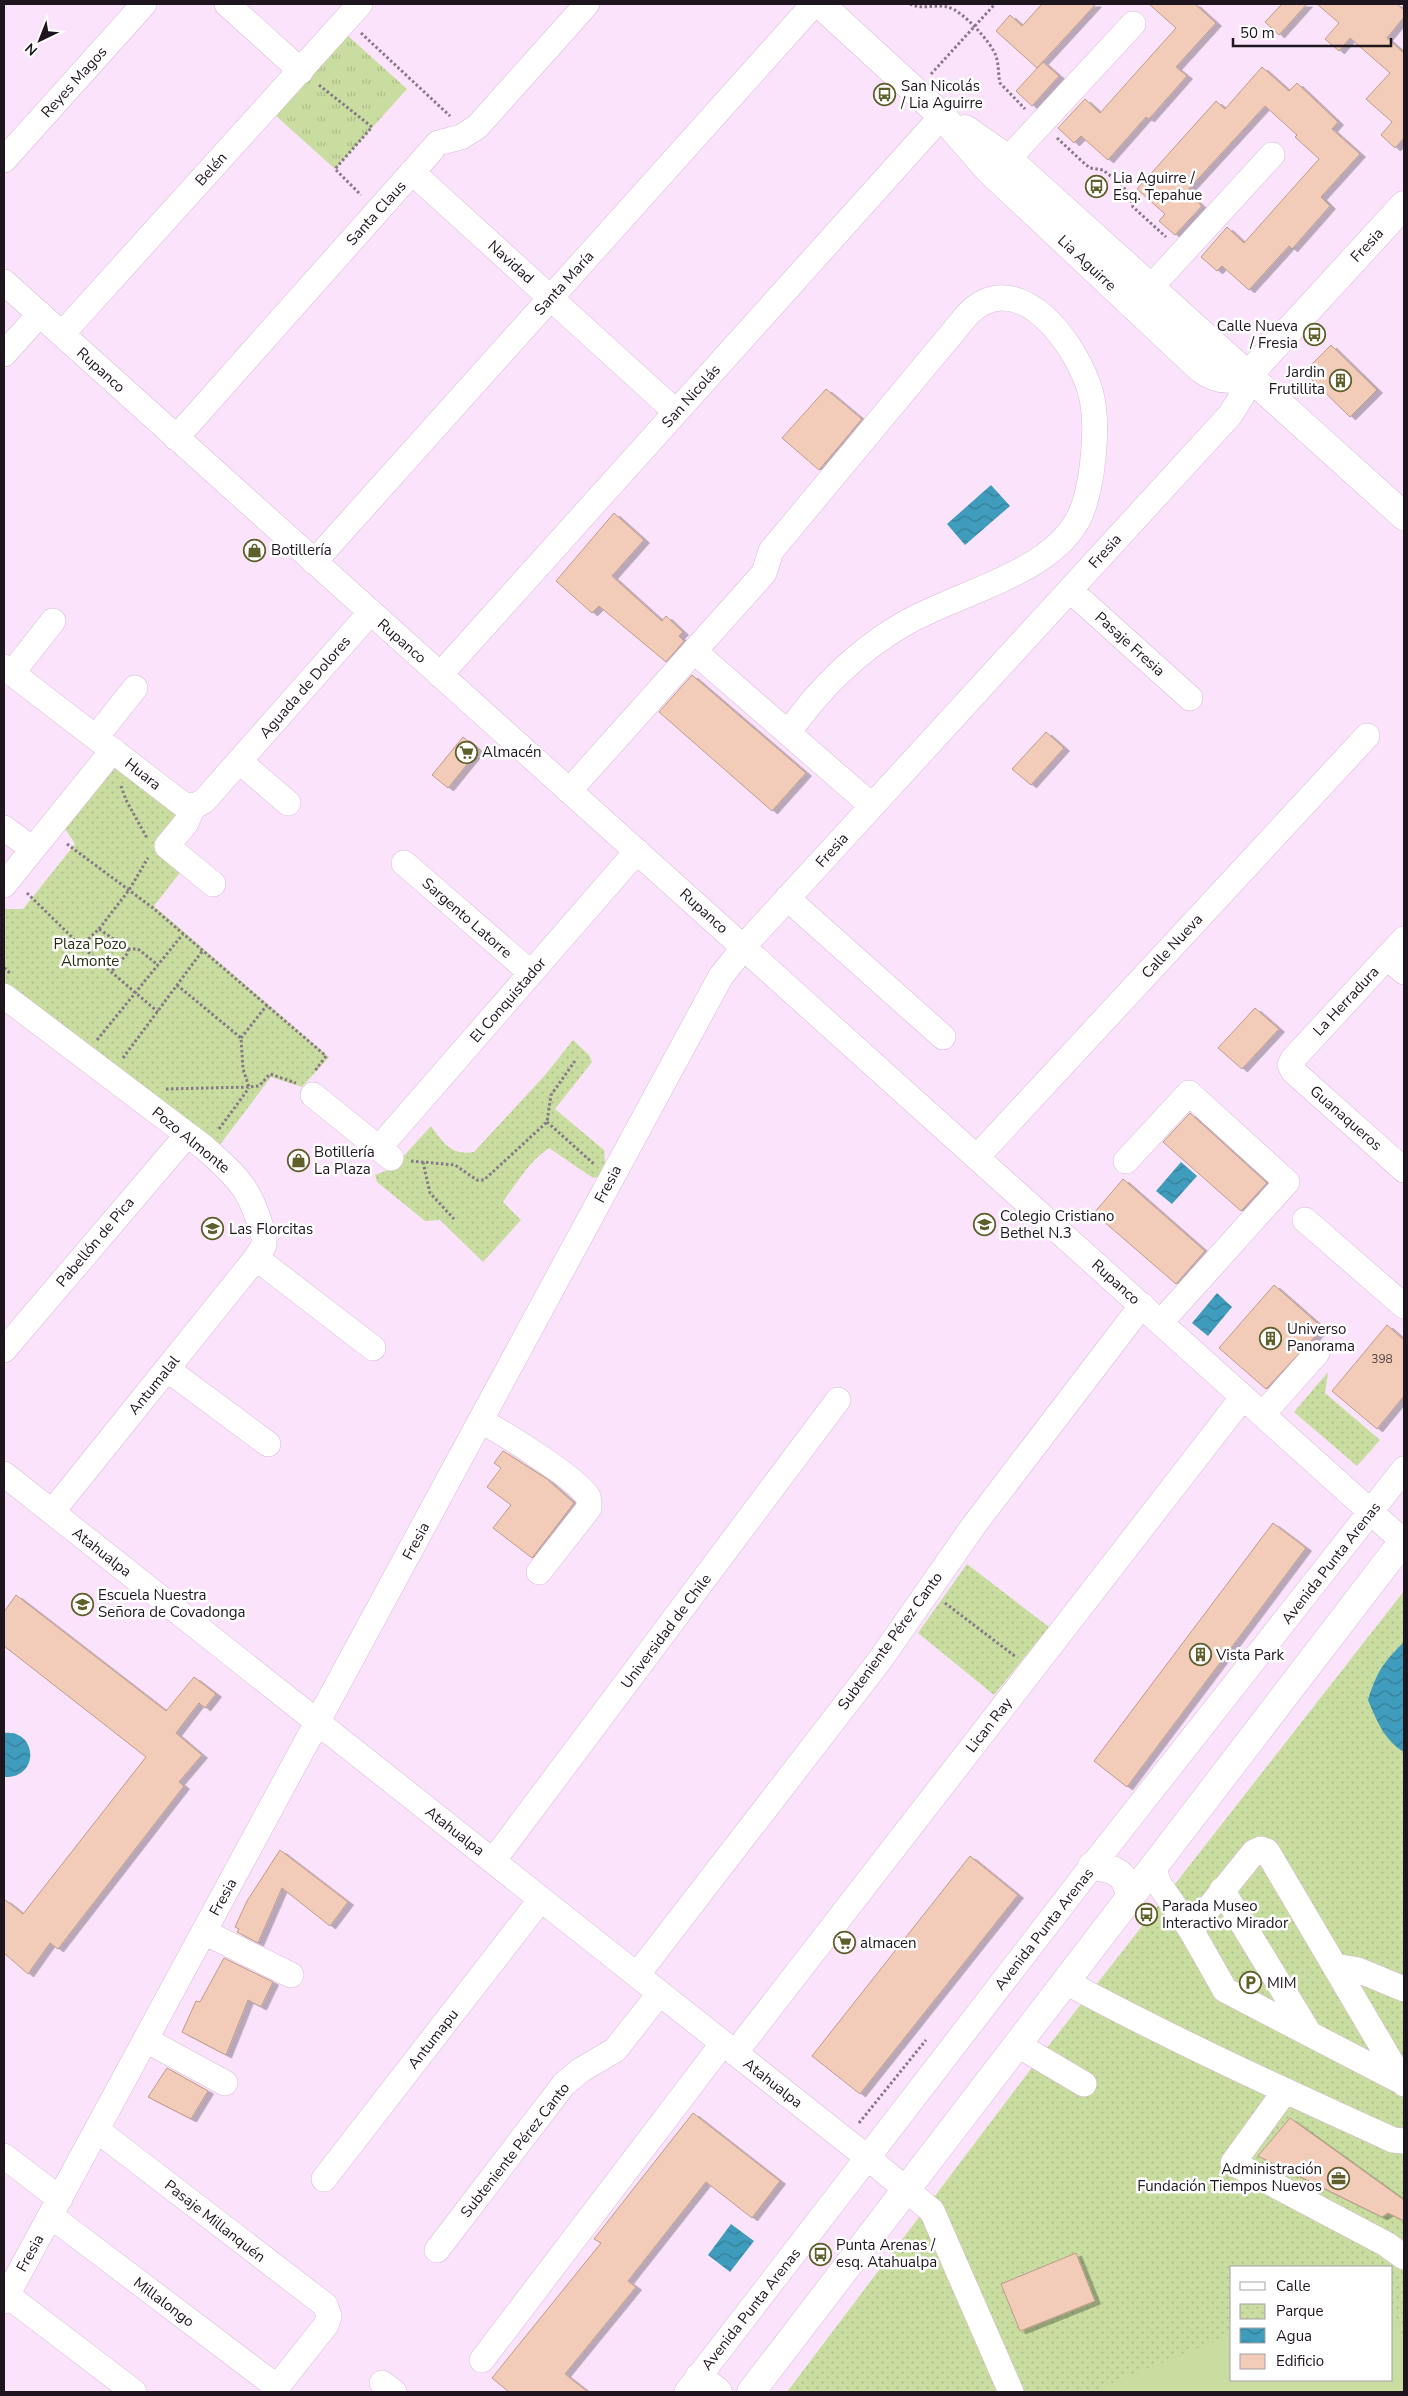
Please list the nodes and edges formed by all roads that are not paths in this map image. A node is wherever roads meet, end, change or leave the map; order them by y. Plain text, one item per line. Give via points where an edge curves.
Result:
1 (144, 4) edge
2 (227, 4) edge
3 (587, 4) edge
4 (814, 4) edge
5 (820, 4) edge
6 (353, 12) edge
7 (1133, 24) dead end
8 (301, 70) junction
9 (942, 116) junction
10 (1272, 155) dead end
11 (1008, 159) junction
12 (4, 160) edge
13 (412, 172) junction
14 (1401, 214) edge
15 (4, 282) edge
16 (1151, 287) junction
17 (550, 298) junction
18 (1127, 300) junction
19 (40, 314) junction
20 (62, 334) junction
21 (4, 354) edge
22 (1249, 374) junction
23 (676, 412) junction
24 (176, 438) junction
25 (1404, 516) edge
26 (314, 562) junction
27 (1070, 590) junction
28 (370, 613) junction
29 (53, 621) dead end
30 (694, 651) junction
31 (8, 670) edge
32 (440, 675) junction
33 (135, 688) dead end
34 (1190, 698) dead end
35 (788, 733) junction
36 (1367, 736) dead end
37 (104, 750) junction
38 (239, 761) junction
39 (570, 791) junction
40 (288, 803) dead end
41 (872, 806) junction
42 (193, 807) junction
43 (4, 828) edge
44 (41, 840) junction
45 (637, 851) junction
46 (404, 863) dead end
47 (7, 881) edge
48 (213, 884) dead end
49 (787, 898) junction
50 (1404, 939) edge
51 (744, 946) junction
52 (1396, 965) edge
53 (531, 973) junction
54 (12, 988) edge
55 (942, 1037) dead end
56 (1290, 1065) joint
57 (308, 1086) road end
58 (187, 1134) junction
59 (977, 1157) junction
60 (1126, 1161) dead end
61 (1404, 1170) edge
62 (1305, 1220) dead end
63 (256, 1258) junction
64 (1142, 1305) junction
65 (1404, 1306) edge
66 (1161, 1322) junction
67 (373, 1348) dead end
68 (4, 1350) edge
69 (1317, 1353) dead end
70 (167, 1369) junction
71 (1243, 1397) junction
72 (838, 1400) dead end
73 (1263, 1414) junction
74 (480, 1421) junction
75 (268, 1444) dead end
76 (1404, 1469) edge
77 (4, 1474) edge
78 (52, 1512) junction
79 (1371, 1512) junction
80 (1404, 1540) edge
81 (539, 1572) dead end
82 (318, 1722) junction
83 (493, 1861) junction
84 (1092, 1866) junction
85 (1154, 1870) junction
86 (1222, 1890) junction
87 (541, 1899) junction
88 (1129, 1902) junction
89 (1191, 1930) junction
90 (204, 1932) junction
91 (1335, 1966) junction
92 (637, 1975) junction
93 (291, 1976) dead end
94 (1066, 1982) junction
95 (1404, 1989) edge
96 (660, 1993) junction
97 (1309, 2033) junction
98 (146, 2040) junction
99 (1018, 2045) junction
100 (729, 2048) junction
101 (225, 2083) dead end
102 (1084, 2084) dead end
103 (1404, 2084) edge
104 (1285, 2091) junction
105 (97, 2130) junction
106 (1404, 2141) edge
107 (4, 2156) edge
108 (868, 2158) junction
109 (324, 2179) dead end
110 (906, 2189) junction
111 (55, 2208) junction
112 (437, 2250) dead end
113 (1404, 2257) edge
114 (5, 2298) edge
115 (482, 2360) dead end
116 (701, 2387) edge
117 (275, 2390) edge
118 (134, 2392) edge
119 (751, 2392) edge
120 (1011, 2392) edge

1 - 12 street, Reyes Magos
2 - 8 street
3 - 13 street, Santa Claus via 469,133 438,143
4 - 17 street, Santa María
5 - 9 main road, Lia Aguirre
6 - 8 street, Belén
7 - 11 street
8 - 20 street, Belén
9 - 11 main road, Lia Aguirre
9 - 18 main road, Lia Aguirre via 989,170
9 - 23 street, San Nicolás
10 - 16 street
11 - 16 main road, Lia Aguirre
13 - 17 street, Navidad
13 - 24 street, Santa Claus
14 - 22 main road, Fresia
15 - 19 street, Rupanco
16 - 18 street
16 - 22 main road, Lia Aguirre
17 - 23 street, Navidad
17 - 26 street, Santa María
18 - 22 main road, Lia Aguirre via 1207,373 1232,379
19 - 20 street, Rupanco
19 - 21 street
20 - 24 street, Rupanco
22 - 25 main road, Lia Aguirre
22 - 27 street, Fresia via 1242,396 1230,415
23 - 32 street, San Nicolás
24 - 26 street, Rupanco
26 - 28 street, Rupanco
27 - 34 street, Pasaje Fresia
27 - 41 street, Fresia
28 - 32 street, Rupanco
28 - 38 street, Aguada de Dolores
29 - 31 street, Huara
30 - 35 street
30 - 35 street via 764,573 771,551 975,307 994,298 1005,298 1023,303 1042,316 1061,335 1077,360 1091,394 1094,411 1091,482 1076,524 1066,538 1038,561 904,624 878,641 831,680
30 - 39 street
31 - 37 street, Huara
32 - 39 street, Rupanco
33 - 37 street
35 - 41 street
36 - 59 street, Calle Nueva
37 - 42 street, Huara via 181,803
37 - 44 street
38 - 40 street
38 - 42 street, Aguada de Dolores via 204,801
39 - 45 street, Rupanco
41 - 49 street, Fresia
42 - 48 street via 186,823 167,846
43 - 44 street
44 - 47 street
45 - 51 street, Rupanco
45 - 53 street, El Conquistador
46 - 53 street, Sargento Latorre
49 - 51 street, Fresia
49 - 55 street
50 - 52 street, La Herradura
51 - 59 street, Rupanco
51 - 74 street, Fresia via 721,976
52 - 56 street, La Herradura
53 - 57 street, El Conquistador via 385,1153
54 - 58 street, Pozo Almonte
56 - 61 street, Guanaqueros
58 - 63 street, Pozo Almonte via 232,1172 249,1192 264,1238 264,1245
58 - 68 street, Pabellón de Pica
59 - 64 street, Rupanco
60 - 66 street via 1189,1093 1288,1182
62 - 65 street
63 - 67 street
63 - 70 street, Antumalal
64 - 66 street, Rupanco
64 - 92 street, Subteniente Pérez Canto via 974,1525 880,1660
66 - 71 street, Rupanco
69 - 73 street
70 - 75 street
70 - 78 street, Antumalal
71 - 73 street, Rupanco
71 - 100 street, Lican Ray via 1032,1669
72 - 83 street, Universidad de Chile
73 - 79 street, Rupanco
74 - 81 street via 499,1430 579,1485 589,1498 589,1508
74 - 82 street, Fresia
76 - 79 street, Avenida Punta Arenas
77 - 78 street, Atahualpa
78 - 82 street, Atahualpa
79 - 80 street, Rupanco
79 - 84 street, Avenida Punta Arenas
80 - 85 main road
82 - 83 street, Atahualpa
82 - 90 street, Fresia
83 - 87 street, Atahualpa
84 - 88 main road via 1107,1867 1118,1873 1127,1886
84 - 108 street, Avenida Punta Arenas
85 - 88 main road
85 - 89 street via 1159,1884
86 - 89 street
86 - 91 street via 1254,1852 1267,1851
86 - 97 street
87 - 92 street, Atahualpa
87 - 109 street, Antumapu
88 - 94 main road
89 - 97 street via 1225,1990
90 - 93 street
90 - 98 street, Fresia
91 - 95 street via 1358,1970
91 - 103 street
92 - 96 street, Atahualpa
94 - 99 main road
94 - 104 street via 1116,2010
96 - 100 street, Atahualpa
96 - 112 street, Subteniente Pérez Canto via 615,2050 564,2084
97 - 103 street
98 - 101 street
98 - 105 street, Fresia
99 - 102 street
99 - 110 main road
100 - 108 street, Atahualpa
100 - 115 street, Lican Ray
104 - 106 street via 1392,2140
104 - 113 street via 1233,2163 1386,2244
105 - 111 street, Fresia
105 - 117 street, Pasaje Millanquén via 325,2306 329,2316 326,2325
107 - 111 street, Millalongo
108 - 110 street, Atahualpa
108 - 116 street, Avenida Punta Arenas
110 - 119 main road
110 - 120 street, Atahualpa via 932,2211
111 - 114 street, Fresia
111 - 117 street, Millalongo
114 - 118 street

